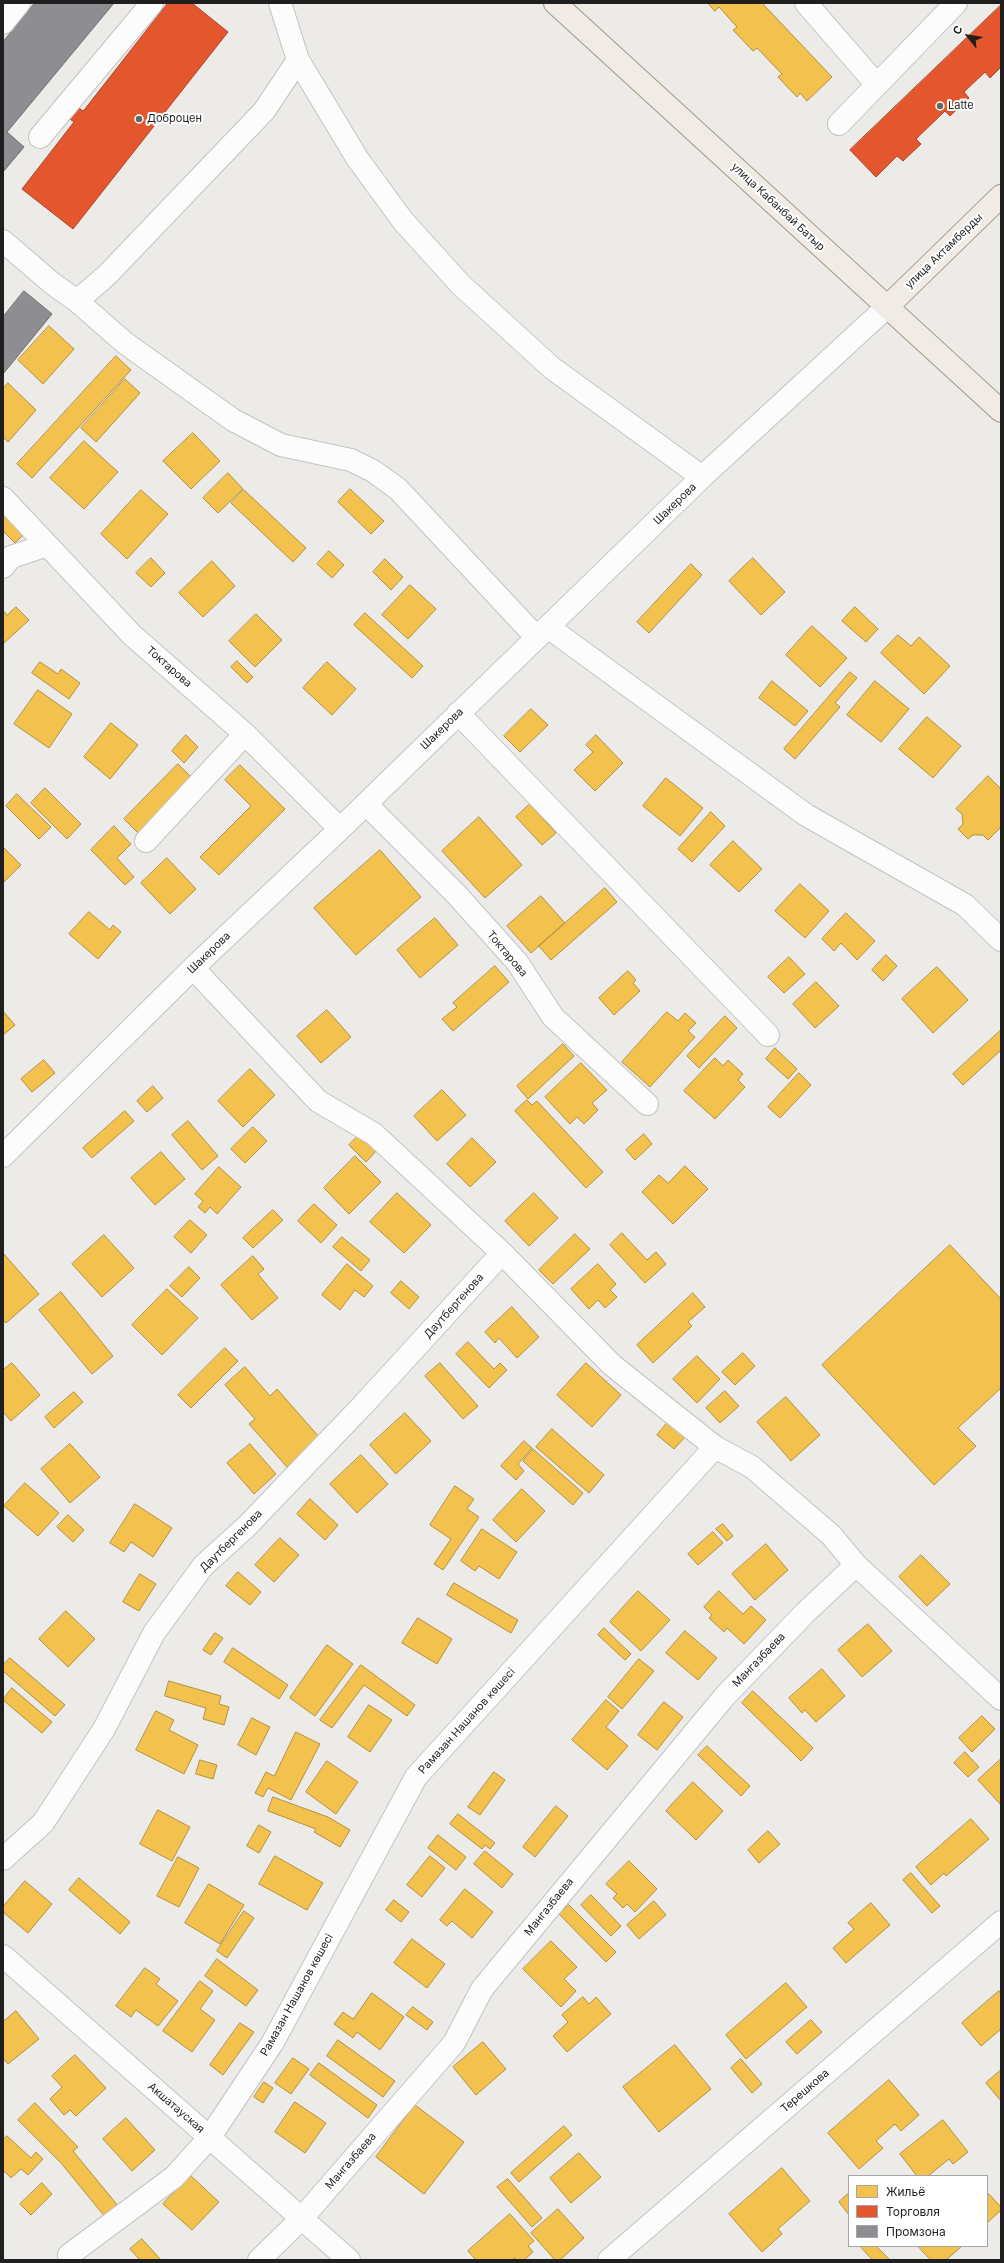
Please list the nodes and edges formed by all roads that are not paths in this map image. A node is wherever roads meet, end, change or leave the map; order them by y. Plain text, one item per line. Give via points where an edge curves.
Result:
1 (19, 3) edge
2 (152, 3) edge
3 (280, 3) edge
4 (555, 3) edge
5 (806, 3) edge
6 (956, 3) edge
7 (3, 23) edge
8 (298, 60) junction
9 (877, 85) junction
10 (839, 124) dead end
11 (40, 137) dead end
12 (1001, 196) edge
13 (3, 241) edge
14 (77, 301) junction
15 (887, 307) junction
16 (1001, 411) edge
17 (702, 477) junction
18 (3, 498) edge
19 (47, 545) junction
20 (3, 567) edge
21 (542, 632) junction
22 (458, 713) junction
23 (245, 734) junction
24 (366, 804) junction
25 (340, 829) junction
26 (146, 841) dead end
27 (1001, 940) edge
28 (193, 968) junction
29 (768, 1035) dead end
30 (647, 1104) dead end
31 (3, 1156) edge
32 (502, 1253) junction
33 (715, 1447) junction
34 (856, 1565) junction
35 (1001, 1699) edge
36 (3, 1859) edge
37 (999, 1927) edge
38 (3, 1956) edge
39 (210, 2137) junction
40 (302, 2218) junction
41 (69, 2255) dead end
42 (259, 2260) edge
43 (349, 2260) edge
44 (609, 2260) edge

1 - 7 street
2 - 11 street
3 - 8 street
4 - 15 main road, улица Кабанбай Батыр
5 - 9 street
6 - 9 street
8 - 14 street via 264,111 106,275
8 - 17 street via 357,158 403,221 462,285 552,368
9 - 10 street
12 - 15 main road, улица Актамберды
13 - 14 street
14 - 21 street via 125,342 233,420 281,445 351,460 373,471 398,489
15 - 16 main road, улица Кабанбай Батыр
15 - 17 street, Шакерова
17 - 21 street, Шакерова
18 - 19 street, Токтарова
19 - 20 street via 11,557
19 - 23 street, Токтарова via 132,635
21 - 22 street, Шакерова
21 - 27 street via 806,815 965,905
22 - 24 street, Шакерова
22 - 29 street
23 - 25 street, Токтарова
23 - 26 street
24 - 25 street, Шакерова
24 - 30 street, Токтарова via 457,895 517,962 553,1017
25 - 28 street, Шакерова
28 - 31 street, Шакерова
28 - 32 street via 318,1101 374,1134
32 - 33 street via 612,1365
32 - 36 street, Даутбергенова via 363,1406 247,1526 203,1566 154,1633 104,1728 43,1823
33 - 34 street via 752,1467 831,1535
33 - 39 street, Рамазан Нашанов көшесі via 416,1777 272,2042
34 - 35 street
34 - 40 street, Мангазбаева via 805,1613 720,1702 482,1989 454,2043
37 - 44 street, Терешкова
38 - 39 street, Акшатауская
39 - 40 street, Акшатауская
39 - 41 street, Рамазан Нашанов көшесі via 174,2177
40 - 42 street, Мангазбаева
40 - 43 street, Акшатауская

